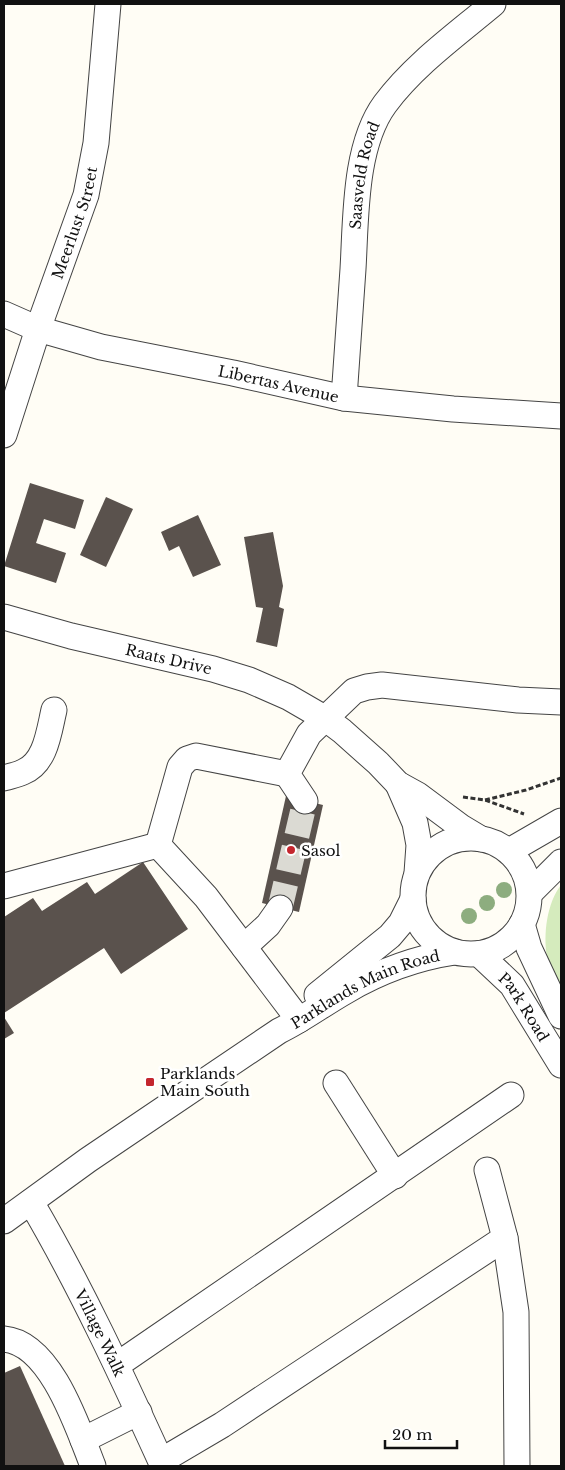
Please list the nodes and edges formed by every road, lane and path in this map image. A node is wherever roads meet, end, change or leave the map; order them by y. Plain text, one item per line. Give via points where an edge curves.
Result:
1 (108, 4) edge
2 (493, 4) edge
3 (4, 314) edge
4 (38, 329) junction
5 (344, 398) junction
6 (561, 416) edge
7 (4, 435) edge
8 (4, 617) edge
9 (561, 702) edge
10 (54, 710) dead end
11 (326, 719) junction
12 (287, 774) junction
13 (4, 778) edge
14 (561, 778) edge
15 (398, 784) junction
16 (459, 797) dead end
17 (485, 800) junction
18 (305, 801) dead end
19 (527, 815) dead end
20 (561, 821) edge
21 (481, 838) junction
22 (158, 845) junction
23 (509, 851) junction
24 (561, 862) edge
25 (417, 873) junction
26 (4, 886) edge
27 (530, 893) junction
28 (413, 899) junction
29 (280, 908) tunnel mouth
30 (522, 924) junction
31 (244, 947) junction
32 (454, 952) junction
33 (479, 954) junction
34 (561, 1016) edge
35 (290, 1022) junction
36 (561, 1065) edge
37 (336, 1082) dead end
38 (511, 1095) dead end
39 (487, 1170) dead end
40 (395, 1176) junction
41 (31, 1202) junction
42 (4, 1221) edge
43 (505, 1238) junction
44 (4, 1339) edge
45 (118, 1365) junction
46 (139, 1412) junction
47 (83, 1440) junction
48 (162, 1464) edge
49 (93, 1466) edge
50 (517, 1466) edge

1 - 4 street, Meerlust Street via 96,143 86,195
2 - 5 street, Saasveld Road via 398,88 384,106 369,136 362,161 356,212
3 - 4 street, Libertas Avenue
4 - 5 street, Libertas Avenue via 101,347
4 - 7 street, Meerlust Street
5 - 6 street, Libertas Avenue
8 - 11 street, Raats Drive via 249,680
9 - 11 street via 382,686 354,691
10 - 13 street via 44,748 36,763 23,772
11 - 12 street via 309,734
11 - 15 street, Raats Drive via 356,742
12 - 18 street
12 - 22 street via 196,756 187,759 180,767
14 - 17 path
15 - 21 street, Raats Drive
15 - 25 street, Raats Drive via 415,823 419,845
16 - 17 path
17 - 19 path
20 - 23 street
21 - 23 street
21 - 25 street via 463,838 443,845 433,851
22 - 26 street
22 - 31 street via 206,896
23 - 27 street via 521,866
24 - 27 street
25 - 28 street
27 - 30 street
28 - 32 street via 422,926 433,940
28 - 35 street, Parklands Main Road via 390,936 308,1002
29 - 31 street via 268,925
30 - 33 street via 517,933 500,946
30 - 34 street, Park Road via 529,948
31 - 35 street
32 - 33 street
32 - 35 street, Parklands Main Road via 420,958 385,971
33 - 36 street, Park Road via 512,985
35 - 41 street, Parklands Main Road
37 - 40 street
38 - 40 street
39 - 43 street
40 - 45 street
41 - 42 street, Parklands Main Road
41 - 45 street, Village Walk via 61,1252
43 - 48 street
43 - 50 street via 516,1312
44 - 47 street via 30,1350 47,1366
45 - 46 street, Village Walk
46 - 47 street
46 - 48 street, Village Walk
47 - 49 street

